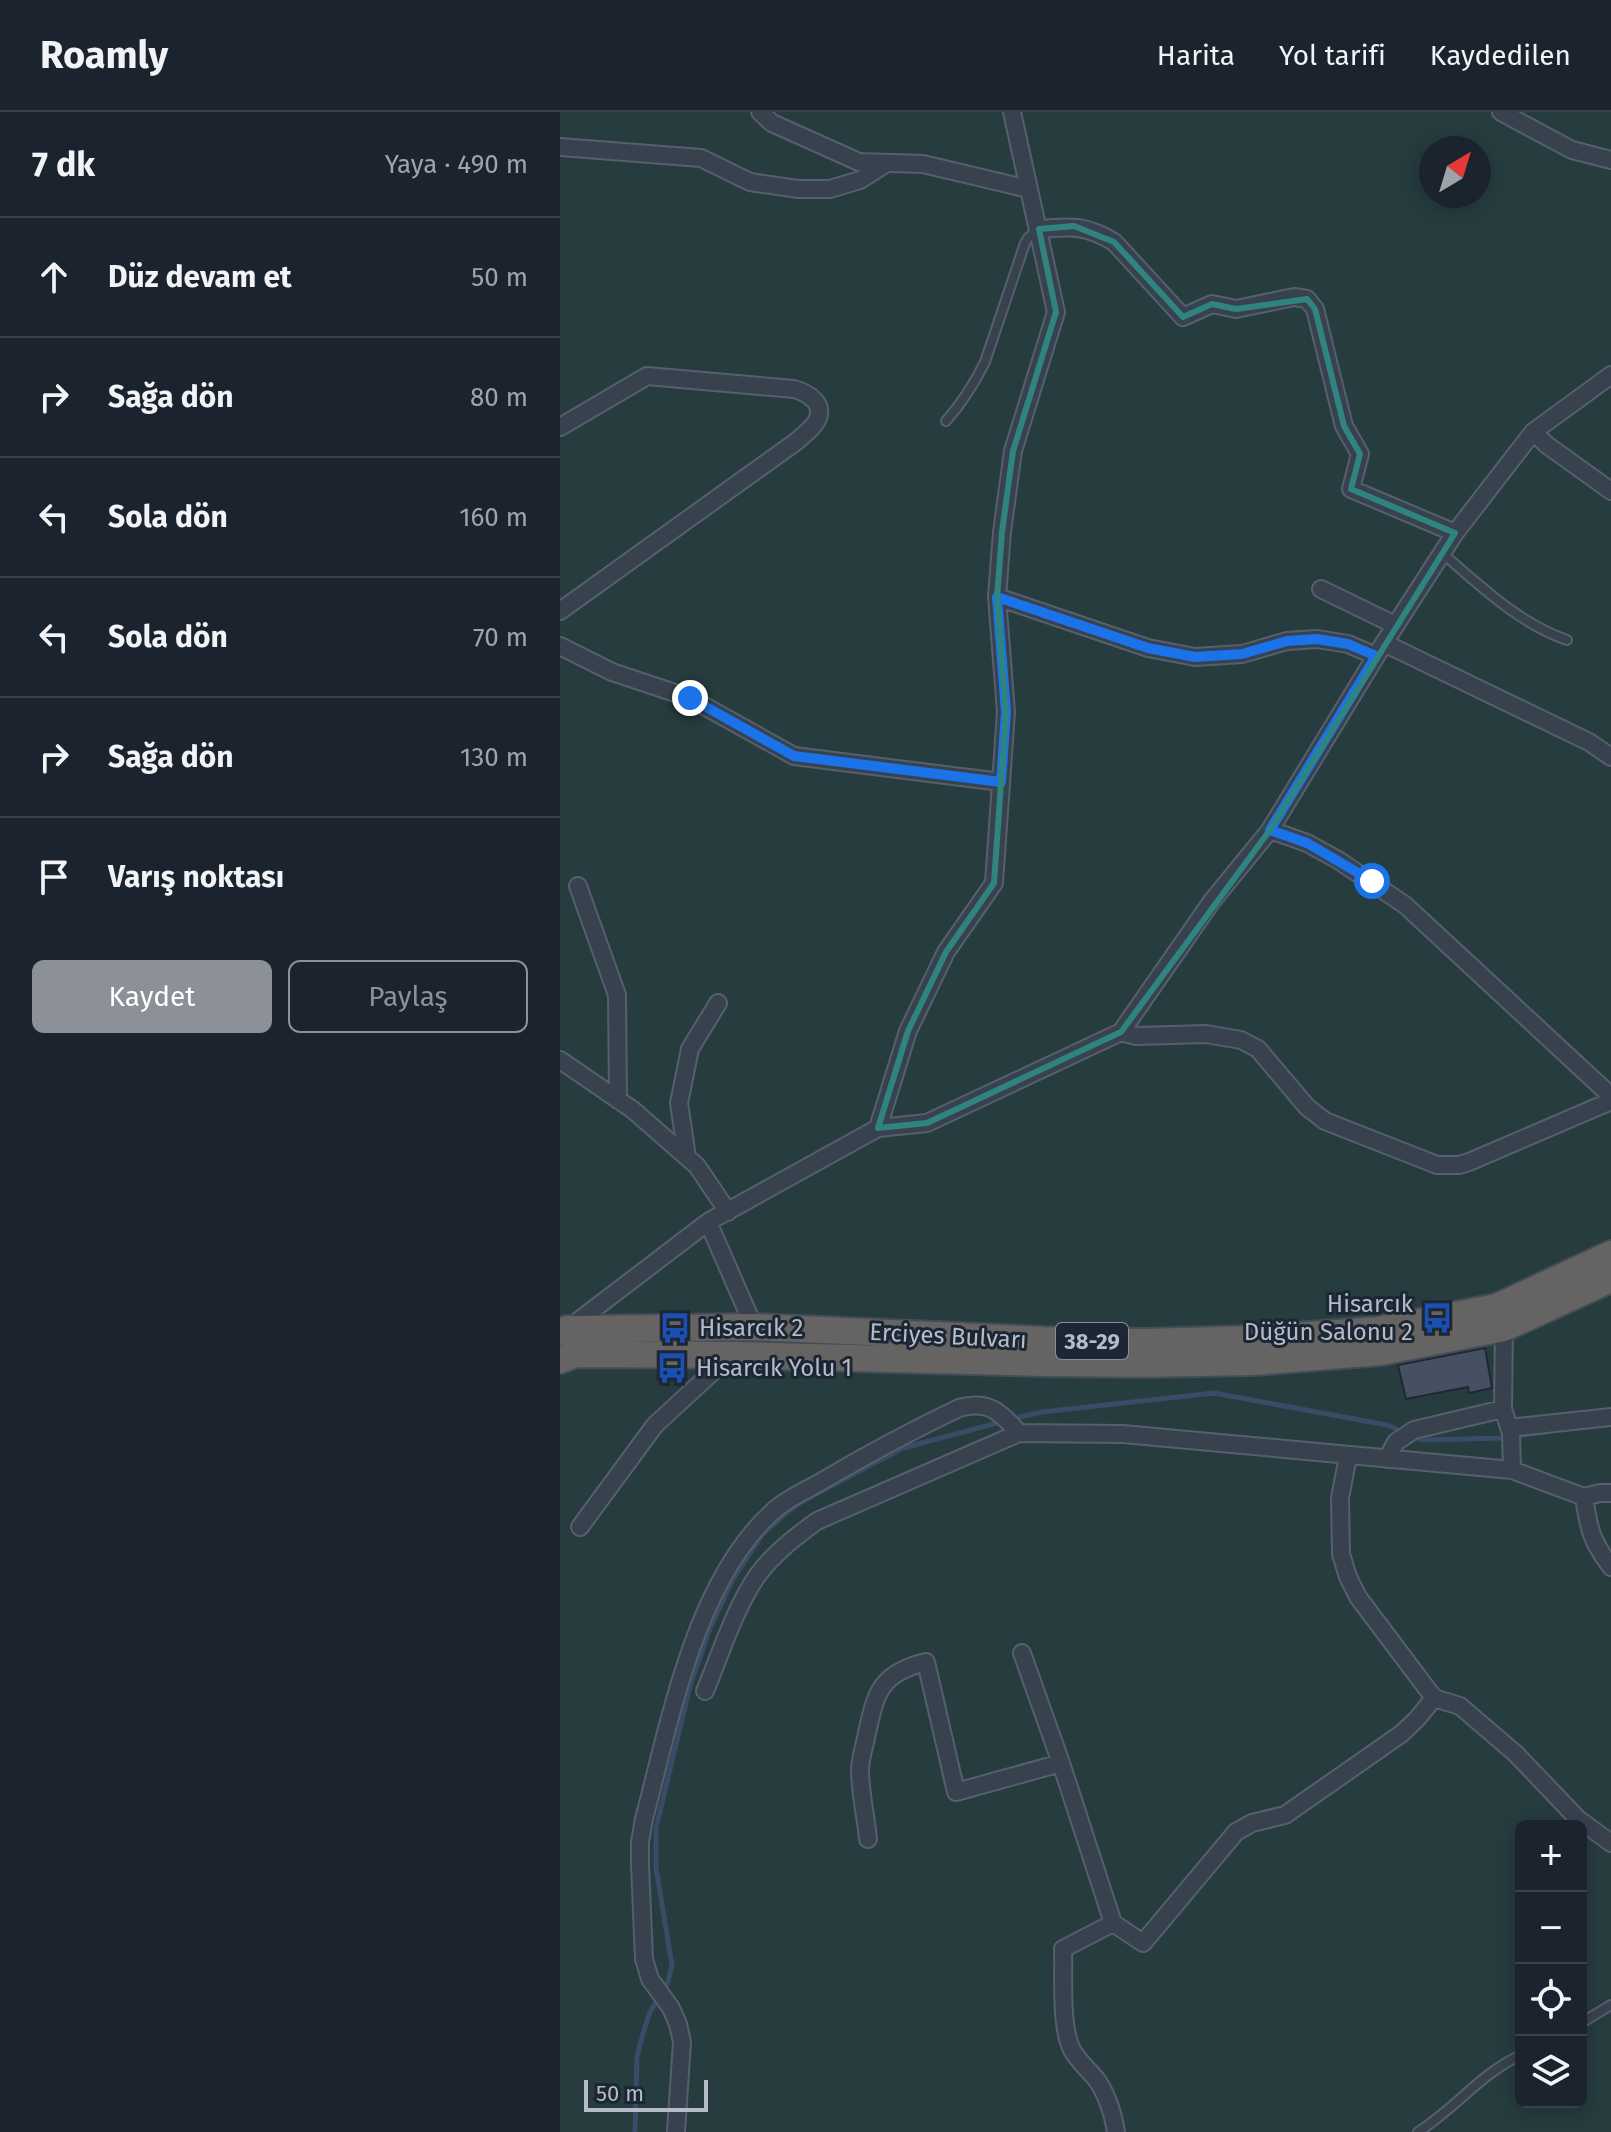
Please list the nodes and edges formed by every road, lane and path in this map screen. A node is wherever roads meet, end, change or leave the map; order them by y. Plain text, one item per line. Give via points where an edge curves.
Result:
1 (760, 112) edge
2 (1012, 112) edge
3 (1501, 112) edge
4 (560, 147) edge
5 (1611, 160) edge
6 (887, 163) junction
7 (1029, 189) junction
8 (1039, 229) junction
9 (1611, 375) edge
10 (946, 421) dead end
11 (560, 427) edge
12 (1533, 432) junction
13 (1611, 491) edge
14 (1455, 533) junction
15 (1441, 552) junction
16 (1321, 589) dead end
17 (997, 597) junction
18 (560, 611) edge
19 (1395, 625) junction
20 (1567, 640) dead end
21 (560, 646) edge
22 (1380, 650) junction
23 (1611, 757) edge
24 (1001, 782) junction
25 (1270, 830) junction
26 (578, 886) dead end
27 (718, 1003) dead end
28 (1121, 1032) junction
29 (560, 1060) edge
30 (1611, 1098) edge
31 (618, 1100) junction
32 (878, 1128) junction
33 (687, 1157) junction
34 (728, 1212) junction
35 (708, 1222) junction
36 (1611, 1254) edge
37 (1611, 1279) edge
38 (754, 1327) junction
39 (1504, 1328) junction
40 (564, 1331) edge
41 (731, 1355) junction
42 (560, 1360) edge
43 (1503, 1409) junction
44 (1611, 1417) edge
45 (1012, 1425) junction
46 (1510, 1430) junction
47 (1348, 1456) junction
48 (1387, 1459) junction
49 (1512, 1462) junction
50 (1611, 1493) edge
51 (1584, 1497) junction
52 (580, 1527) dead end
53 (1611, 1567) edge
54 (1022, 1653) dead end
55 (705, 1691) dead end
56 (1434, 1698) junction
57 (1061, 1763) junction
58 (868, 1839) dead end
59 (1611, 1843) edge
60 (1113, 1923) junction
61 (1611, 2005) edge
62 (1587, 2019) edge
63 (1515, 2058) edge
64 (676, 2132) edge
65 (1116, 2132) edge
66 (1418, 2132) edge

1 - 6 street via 772,123 859,162
2 - 7 street
3 - 5 street via 1572,150
4 - 6 street via 701,158 750,182 798,189 830,189 860,180
6 - 7 street via 923,164
7 - 8 street
8 - 10 lane via 1025,243 977,379
8 - 14 street via 1074,226 1101,234 1183,317 1212,304 1236,309 1307,299 1315,309 1344,426 1360,454 1351,489
8 - 17 street via 1056,312 1013,451
9 - 12 street
11 - 18 street via 647,376 794,389 817,402 819,413 797,441
12 - 13 street
12 - 14 street
14 - 15 street
15 - 19 street
15 - 20 lane via 1520,617
16 - 19 street
17 - 22 street via 1148,648 1195,657 1317,639
17 - 24 street via 1006,712
19 - 22 street
21 - 24 street via 612,672 690,698 794,756
22 - 23 street via 1589,742
22 - 25 street
24 - 32 street via 994,883 946,952 908,1031
25 - 28 street via 1212,901
25 - 30 street via 1338,860 1405,905
26 - 31 street via 617,995
27 - 33 street via 690,1049 684,1076 679,1103
28 - 30 street via 1241,1040 1258,1049 1325,1121 1437,1165 1469,1162
28 - 32 street via 927,1123
29 - 31 street
31 - 33 street
32 - 34 street
33 - 34 street
34 - 35 street
35 - 38 street
35 - 40 street
36 - 38 highway, Erciyes Bulvarı / 38-29 via 1497,1307 1378,1330 1143,1342
37 - 39 highway, Erciyes Bulvarı / 38-29
38 - 40 highway, Erciyes Bulvarı / 38-29
39 - 41 highway, Erciyes Bulvarı / 38-29 via 1381,1352 1254,1362
39 - 43 street
41 - 42 highway, Erciyes Bulvarı / 38-29 via 576,1354
41 - 52 street via 655,1425
43 - 46 street
43 - 48 street via 1407,1434
44 - 46 street
45 - 47 street
45 - 55 street via 795,1536 758,1575 744,1599
45 - 64 street via 993,1409 970,1405 891,1441 778,1506 755,1529 717,1588 685,1668 640,1842 644,1959 656,1990 671,2008 682,2042
46 - 49 street
47 - 48 street
47 - 56 street via 1340,1498 1341,1554 1348,1577
48 - 49 street
49 - 51 street
50 - 51 street
51 - 53 street via 1595,1546
54 - 57 street
56 - 59 street via 1460,1706 1516,1754 1578,1819
56 - 60 street via 1401,1734 1285,1815 1236,1832 1143,1943
57 - 58 street via 956,1792 926,1662 910,1666 895,1674 874,1701 860,1769
57 - 60 street
60 - 65 street via 1063,1949 1068,2040 1097,2080
61 - 62 lane
63 - 66 lane via 1494,2069

